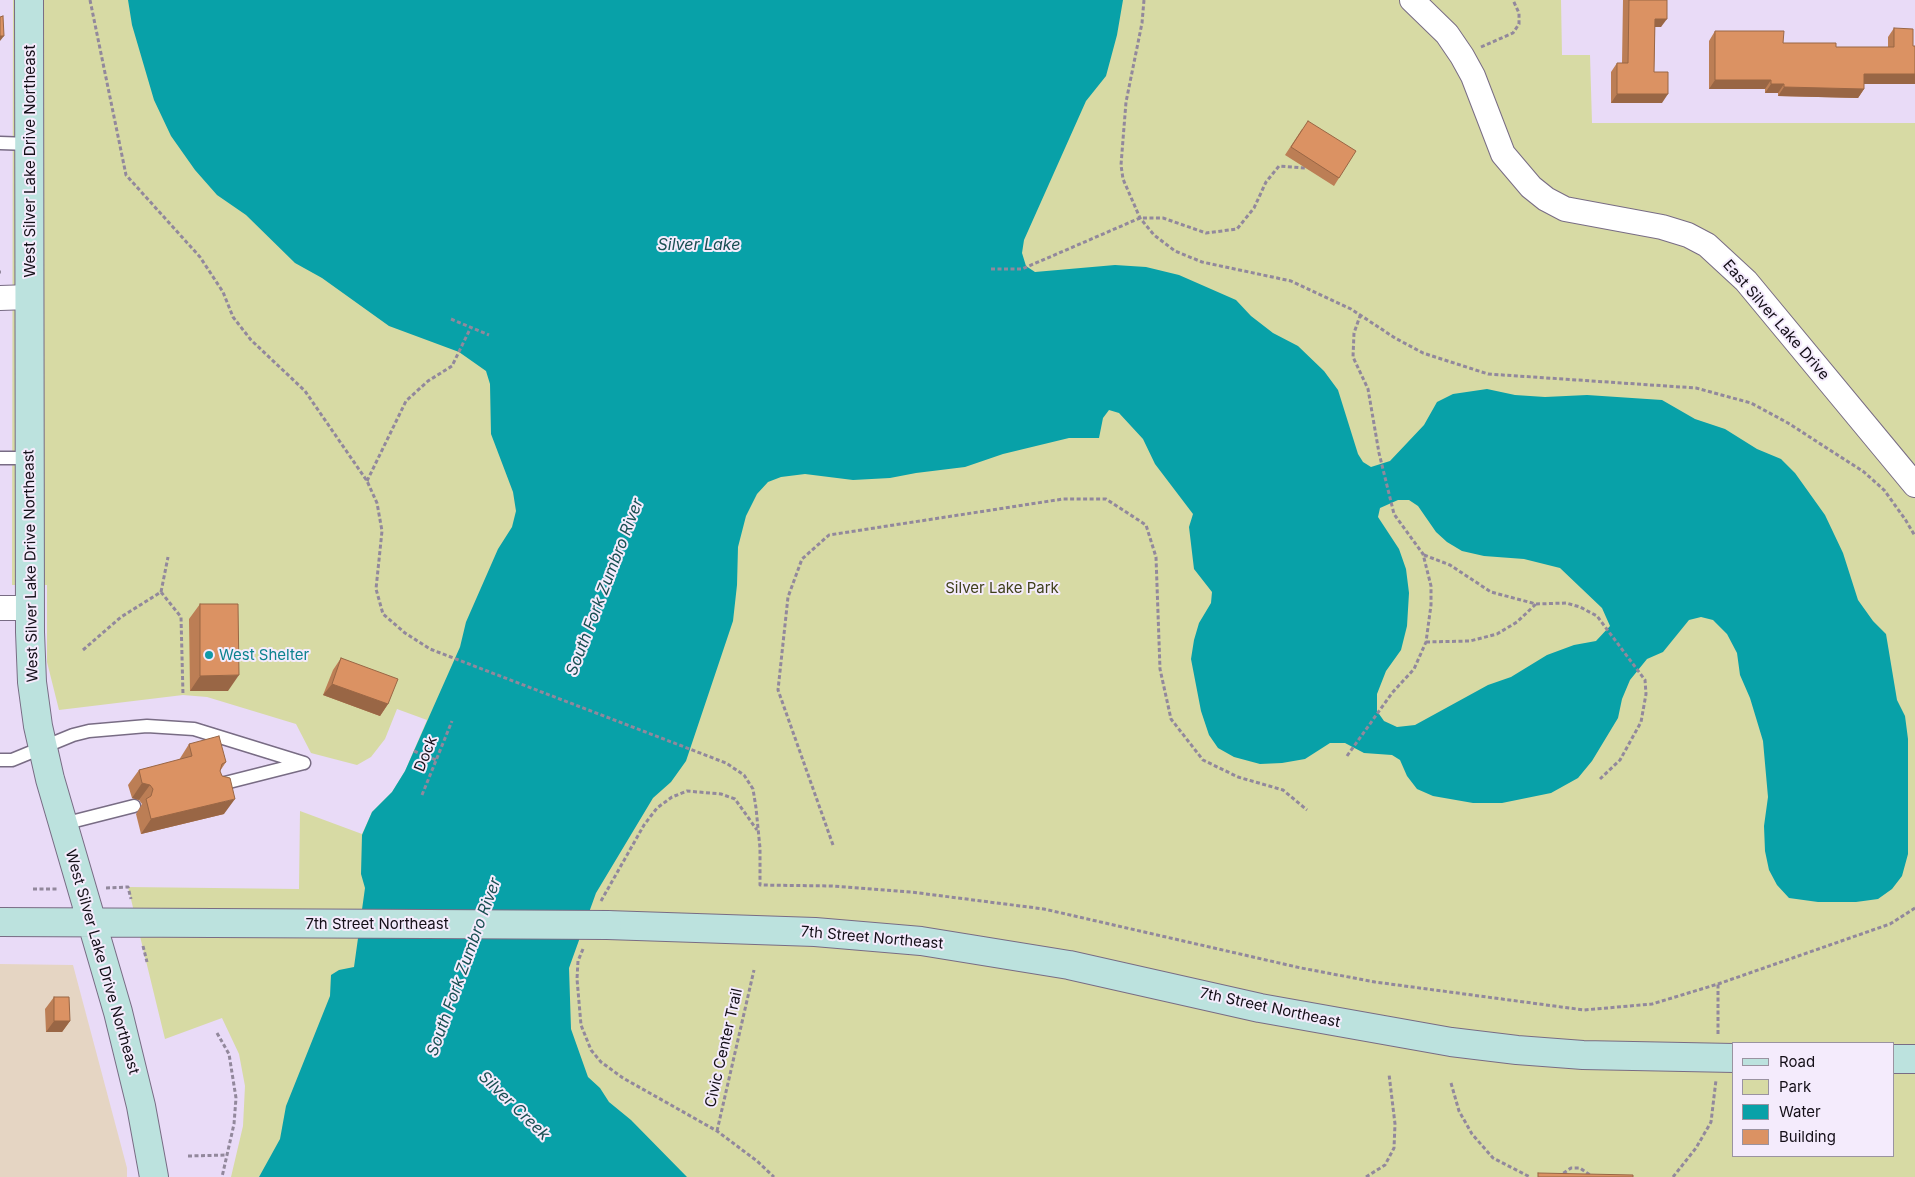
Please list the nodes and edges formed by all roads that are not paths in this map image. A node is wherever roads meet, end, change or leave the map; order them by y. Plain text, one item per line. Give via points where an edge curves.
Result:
1 (29, 0) edge
2 (1412, 0) edge
3 (0, 143) edge
4 (30, 144) junction
5 (30, 297) junction
6 (0, 298) edge
7 (0, 458) edge
8 (30, 458) junction
9 (1915, 485) edge
10 (0, 608) edge
11 (30, 608) junction
12 (43, 746) junction
13 (0, 760) edge
14 (217, 785) edge
15 (134, 806) dead end
16 (63, 824) junction
17 (0, 922) edge
18 (92, 923) junction
19 (1732, 1058) edge
20 (1895, 1059) edge
21 (1915, 1059) edge
22 (154, 1177) edge

1 - 4 main road, West Silver Lake Drive Northeast
2 - 9 street, East Silver Lake Drive via 1447,34 1462,56 1473,76 1502,154 1531,187 1565,209 1662,227 1707,245 1746,281
3 - 4 lane
4 - 5 main road, West Silver Lake Drive Northeast
5 - 6 street
5 - 8 main road, West Silver Lake Drive Northeast
7 - 8 lane
8 - 11 main road, West Silver Lake Drive Northeast
10 - 11 street
11 - 12 main road, West Silver Lake Drive Northeast via 31,672
12 - 13 lane via 12,760
12 - 14 lane via 89,731 147,726 194,728 304,763
12 - 16 main road, West Silver Lake Drive Northeast
15 - 16 lane
16 - 18 main road, West Silver Lake Drive Northeast
17 - 18 main road, 7th Street Northeast
18 - 19 main road, 7th Street Northeast, bridge via 607,925 806,931 921,941 1069,965 1260,1008 1451,1042 1583,1054
18 - 22 main road, West Silver Lake Drive Northeast via 136,1084
20 - 21 main road

